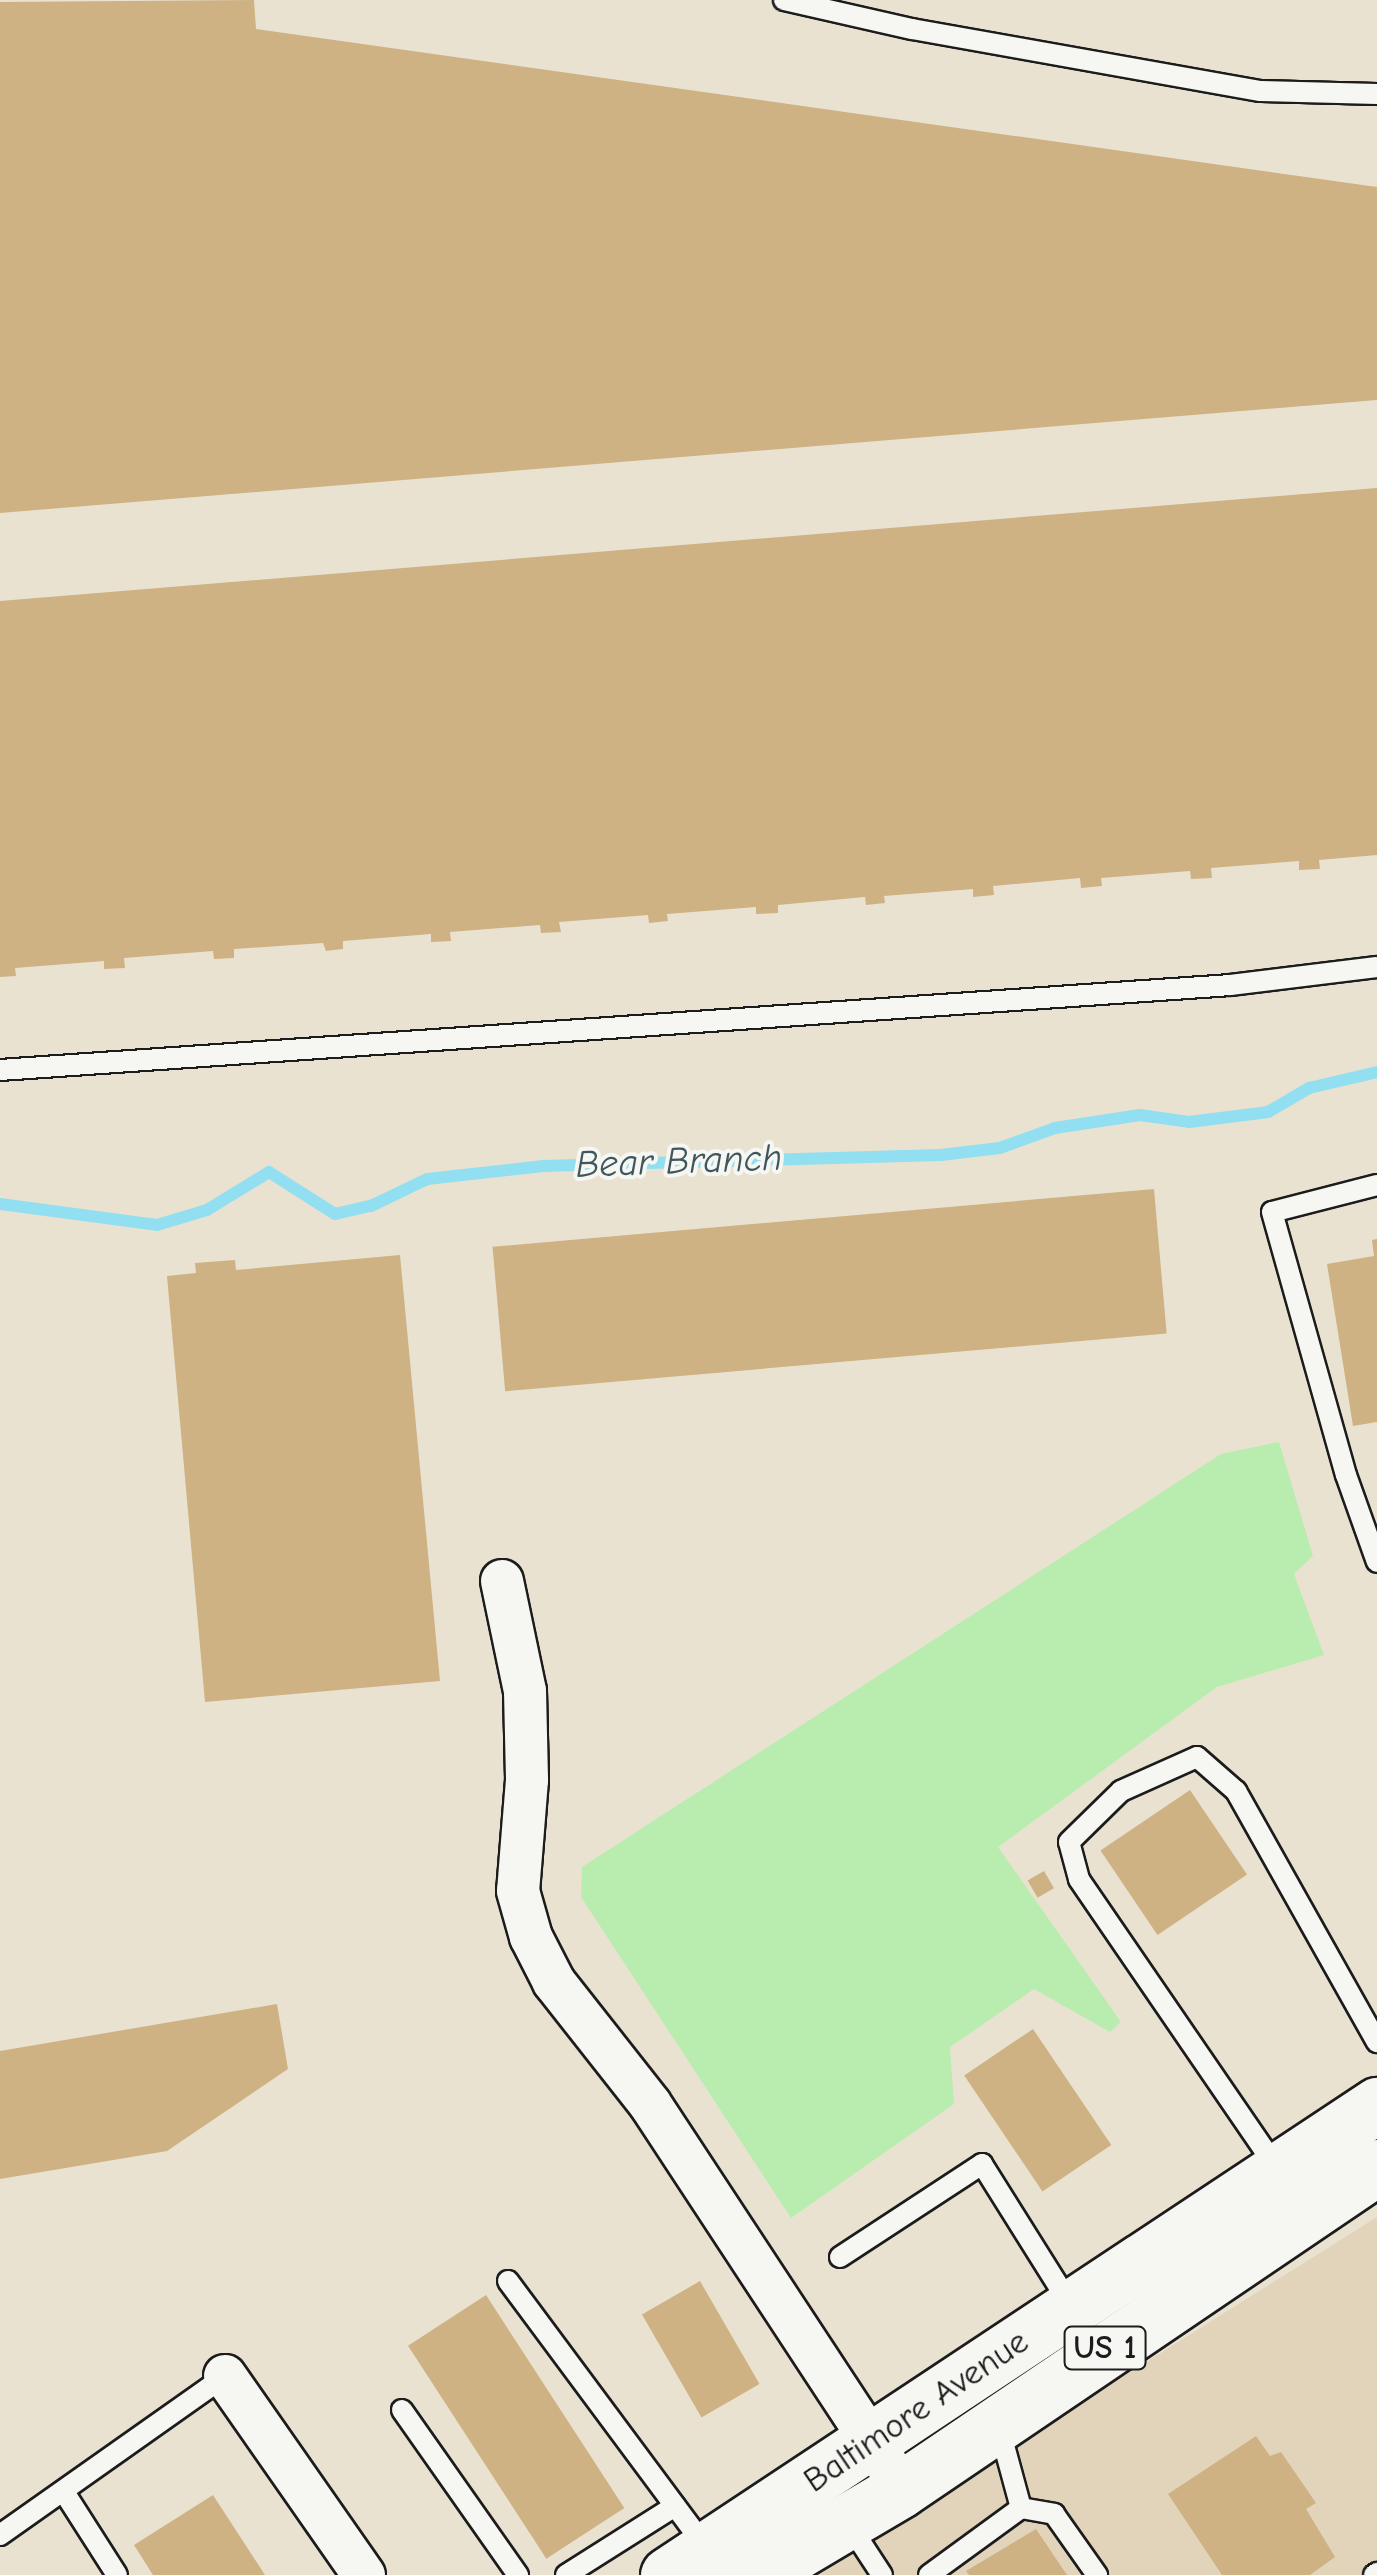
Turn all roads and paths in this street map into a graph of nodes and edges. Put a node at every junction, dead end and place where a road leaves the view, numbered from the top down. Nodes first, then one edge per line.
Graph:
1 (784, 0) edge
2 (1377, 94) edge
3 (1354, 95) junction
4 (1377, 110) edge
5 (1377, 967) edge
6 (0, 1070) edge
7 (1377, 1186) edge
8 (1377, 1562) edge
9 (502, 1581) dead end
10 (1377, 2042) edge
11 (1377, 2106) edge
12 (1377, 2167) edge
13 (1278, 2171) junction
14 (840, 2257) dead end
15 (508, 2281) dead end
16 (1086, 2329) junction
17 (226, 2376) joint
18 (402, 2410) dead end
19 (999, 2424) junction
20 (874, 2440) junction
21 (900, 2490) junction
22 (64, 2492) junction
23 (675, 2506) junction
24 (1020, 2508) junction
25 (840, 2525) junction
26 (0, 2535) edge
27 (700, 2567) edge
28 (117, 2575) edge
29 (364, 2575) edge
30 (518, 2575) edge
31 (566, 2575) edge
32 (757, 2575) edge
33 (882, 2575) edge
34 (929, 2575) edge
35 (1097, 2575) edge

1 - 3 lane
2 - 3 lane
3 - 4 lane
5 - 6 lane
7 - 8 lane
9 - 20 street
10 - 13 lane
11 - 13 main road, Baltimore Avenue / US 1
12 - 16 main road, Baltimore Avenue / US 1
13 - 16 main road, Baltimore Avenue / US 1
14 - 16 lane
15 - 23 lane
16 - 19 main road, Baltimore Avenue / US 1
16 - 20 main road, Baltimore Avenue / US 1
17 - 22 lane
17 - 29 street
18 - 30 lane
19 - 21 main road, Baltimore Avenue / US 1
19 - 24 lane
20 - 21 street
20 - 27 main road, Baltimore Avenue / US 1
21 - 25 main road, Baltimore Avenue / US 1
22 - 26 lane
22 - 28 lane
23 - 27 lane
23 - 31 lane
24 - 34 lane
24 - 35 lane
25 - 32 main road, US 1
25 - 33 lane

